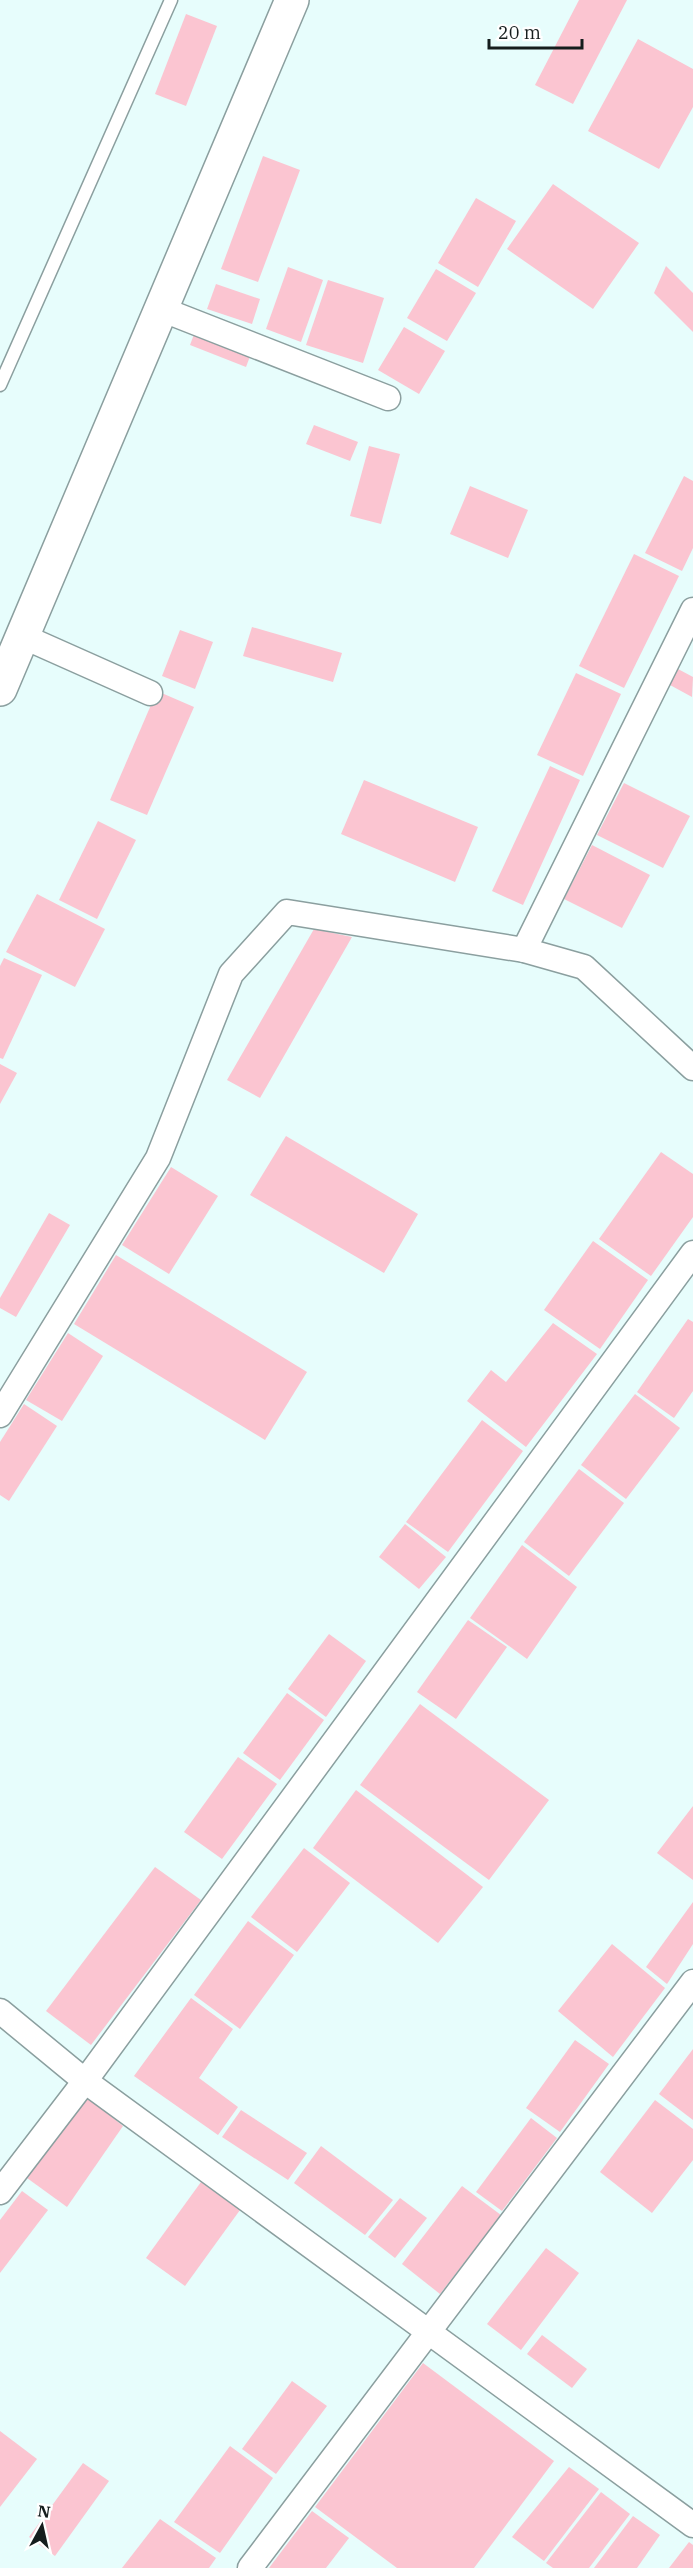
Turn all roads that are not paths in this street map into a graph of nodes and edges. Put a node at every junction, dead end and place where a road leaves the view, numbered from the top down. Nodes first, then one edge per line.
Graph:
1 (171, 0) edge
2 (292, 0) edge
3 (161, 309) junction
4 (0, 385) edge
5 (388, 398) dead end
6 (693, 610) edge
7 (22, 636) junction
8 (0, 689) edge
9 (150, 693) dead end
10 (525, 950) junction
11 (693, 1068) edge
12 (693, 1252) edge
13 (0, 1415) edge
14 (693, 1982) edge
15 (0, 2011) edge
16 (85, 2081) junction
17 (0, 2192) edge
18 (430, 2333) junction
19 (693, 2525) edge
20 (250, 2568) edge

1 - 4 lane
2 - 3 main road
3 - 5 street
3 - 7 main road
6 - 10 street
7 - 8 main road
7 - 9 street
10 - 11 street
10 - 13 street
12 - 16 street
14 - 18 street
15 - 16 street
16 - 17 street
16 - 18 street
18 - 19 street
18 - 20 street

